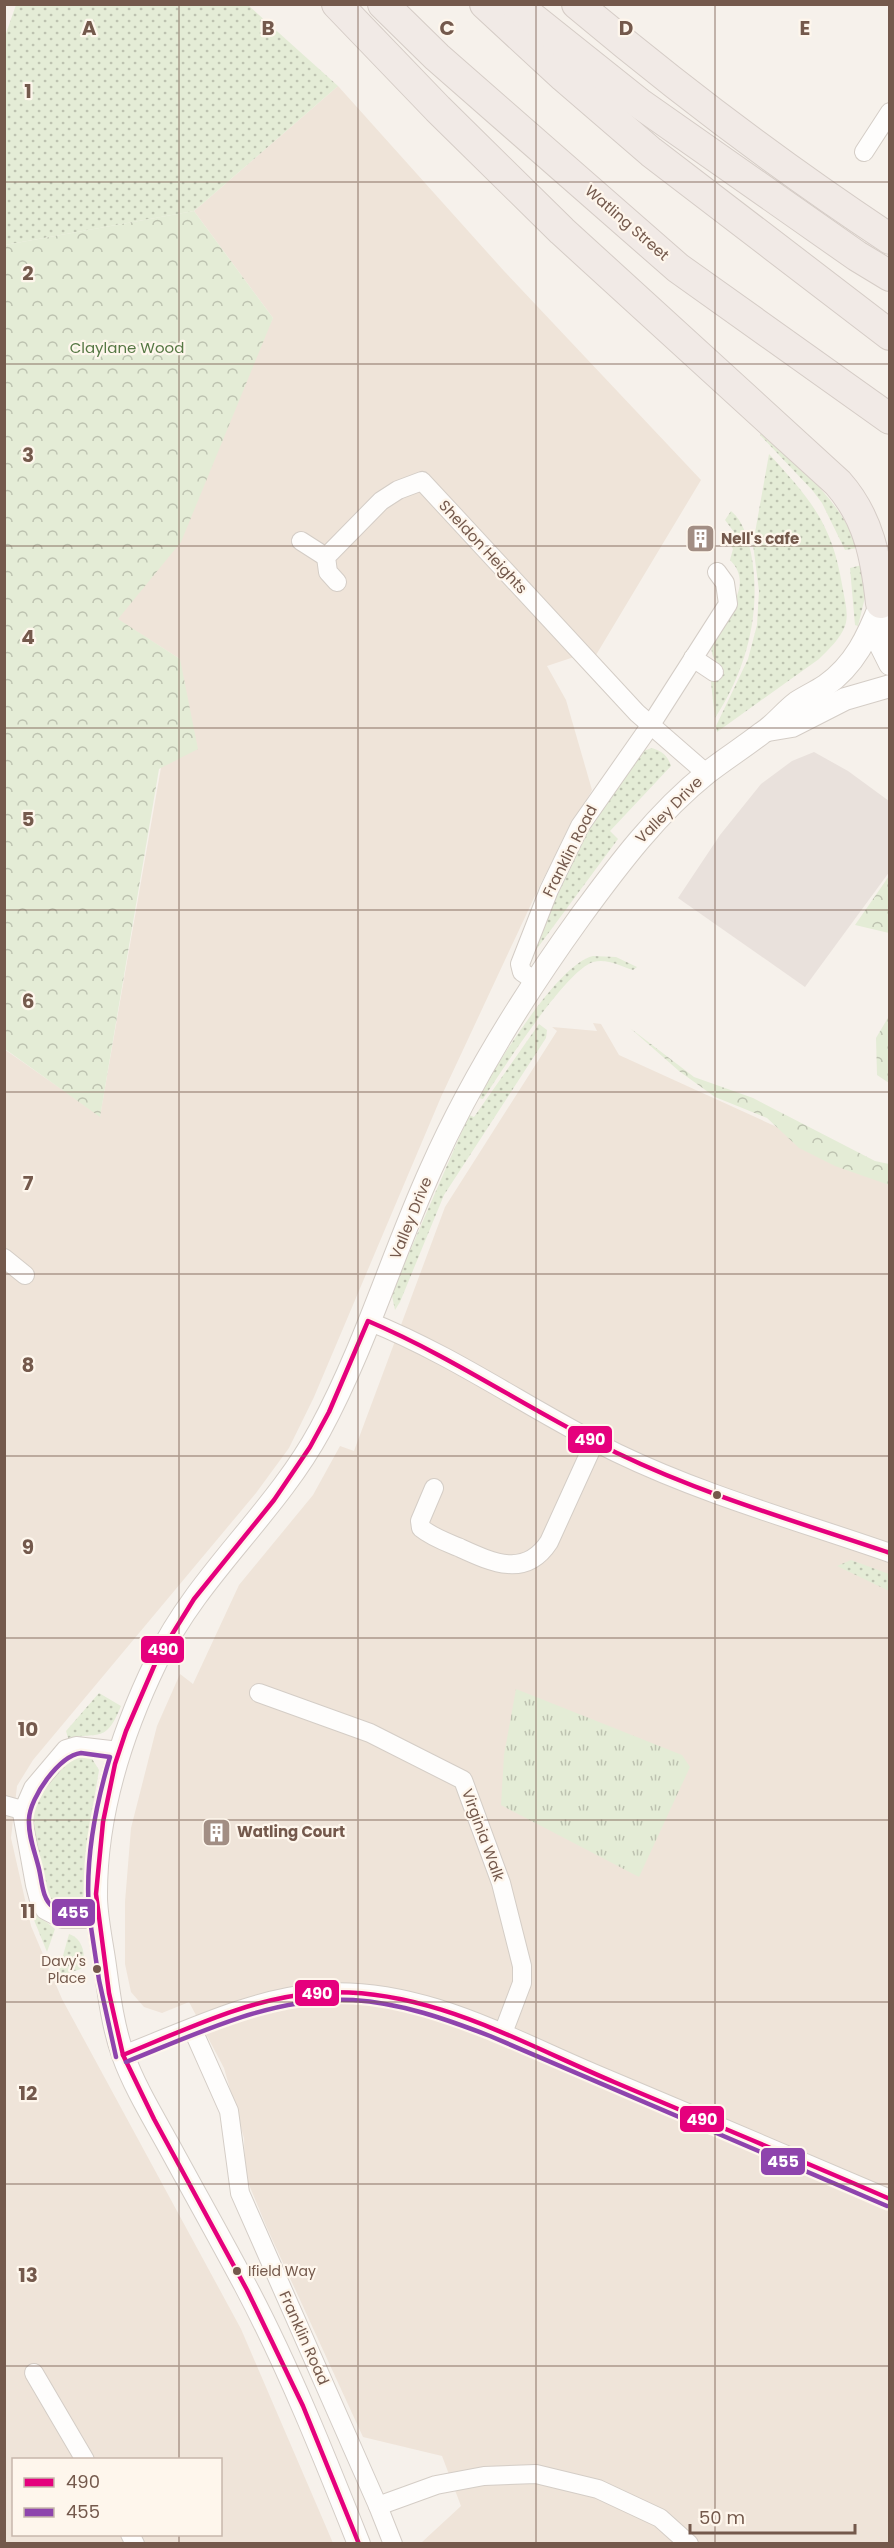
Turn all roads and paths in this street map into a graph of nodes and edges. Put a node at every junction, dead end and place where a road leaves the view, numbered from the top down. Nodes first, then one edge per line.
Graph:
1 (337, 4) edge
2 (383, 4) edge
3 (485, 4) edge
4 (515, 4) edge
5 (577, 4) edge
6 (890, 111) edge
7 (864, 152) dead end
8 (890, 239) edge
9 (890, 276) edge
10 (890, 334) edge
11 (890, 419) edge
12 (301, 541) dead end
13 (326, 557) junction
14 (717, 572) dead end
15 (337, 582) dead end
16 (885, 597) edge
17 (693, 658) junction
18 (890, 664) edge
19 (714, 672) dead end
20 (890, 686) edge
21 (650, 726) junction
22 (767, 730) junction
23 (706, 774) junction
24 (535, 981) junction
25 (6, 1261) edge
26 (25, 1275) dead end
27 (368, 1321) junction
28 (595, 1442) junction
29 (434, 1488) dead end
30 (890, 1553) edge
31 (259, 1693) dead end
32 (118, 1751) junction
33 (4, 1805) edge
34 (22, 1810) junction
35 (98, 1919) junction
36 (192, 2028) junction
37 (503, 2033) junction
38 (123, 2055) junction
39 (890, 2199) edge
40 (34, 2373) dead end
41 (84, 2458) edge
42 (378, 2506) junction
43 (359, 2544) edge
44 (393, 2544) edge
45 (689, 2544) edge

1 - 16 highway
2 - 11 highway, Watling Street
3 - 10 highway
4 - 9 highway
5 - 8 highway
6 - 7 street
12 - 13 street
13 - 15 street
13 - 21 street, Sheldon Heights
14 - 17 street, Franklin Road
16 - 18 street
16 - 22 street, Valley Drive
17 - 19 street
17 - 21 street, Franklin Road
20 - 22 street, Valley Drive
21 - 23 street
21 - 24 street, Franklin Road
22 - 23 street, Valley Drive
23 - 24 street, Valley Drive
24 - 27 street, Valley Drive
25 - 26 street
27 - 28 street
27 - 32 street, Valley Drive
28 - 29 street
28 - 30 street
31 - 37 street, Virginia Walk
32 - 34 street
32 - 35 street, Valley Drive
33 - 34 street
34 - 35 street
35 - 38 street, Valley Drive
36 - 37 street
36 - 38 street
36 - 42 street, Franklin Road
37 - 39 street
38 - 43 street, Valley Drive
40 - 41 street
42 - 44 street, Franklin Road
42 - 45 street

